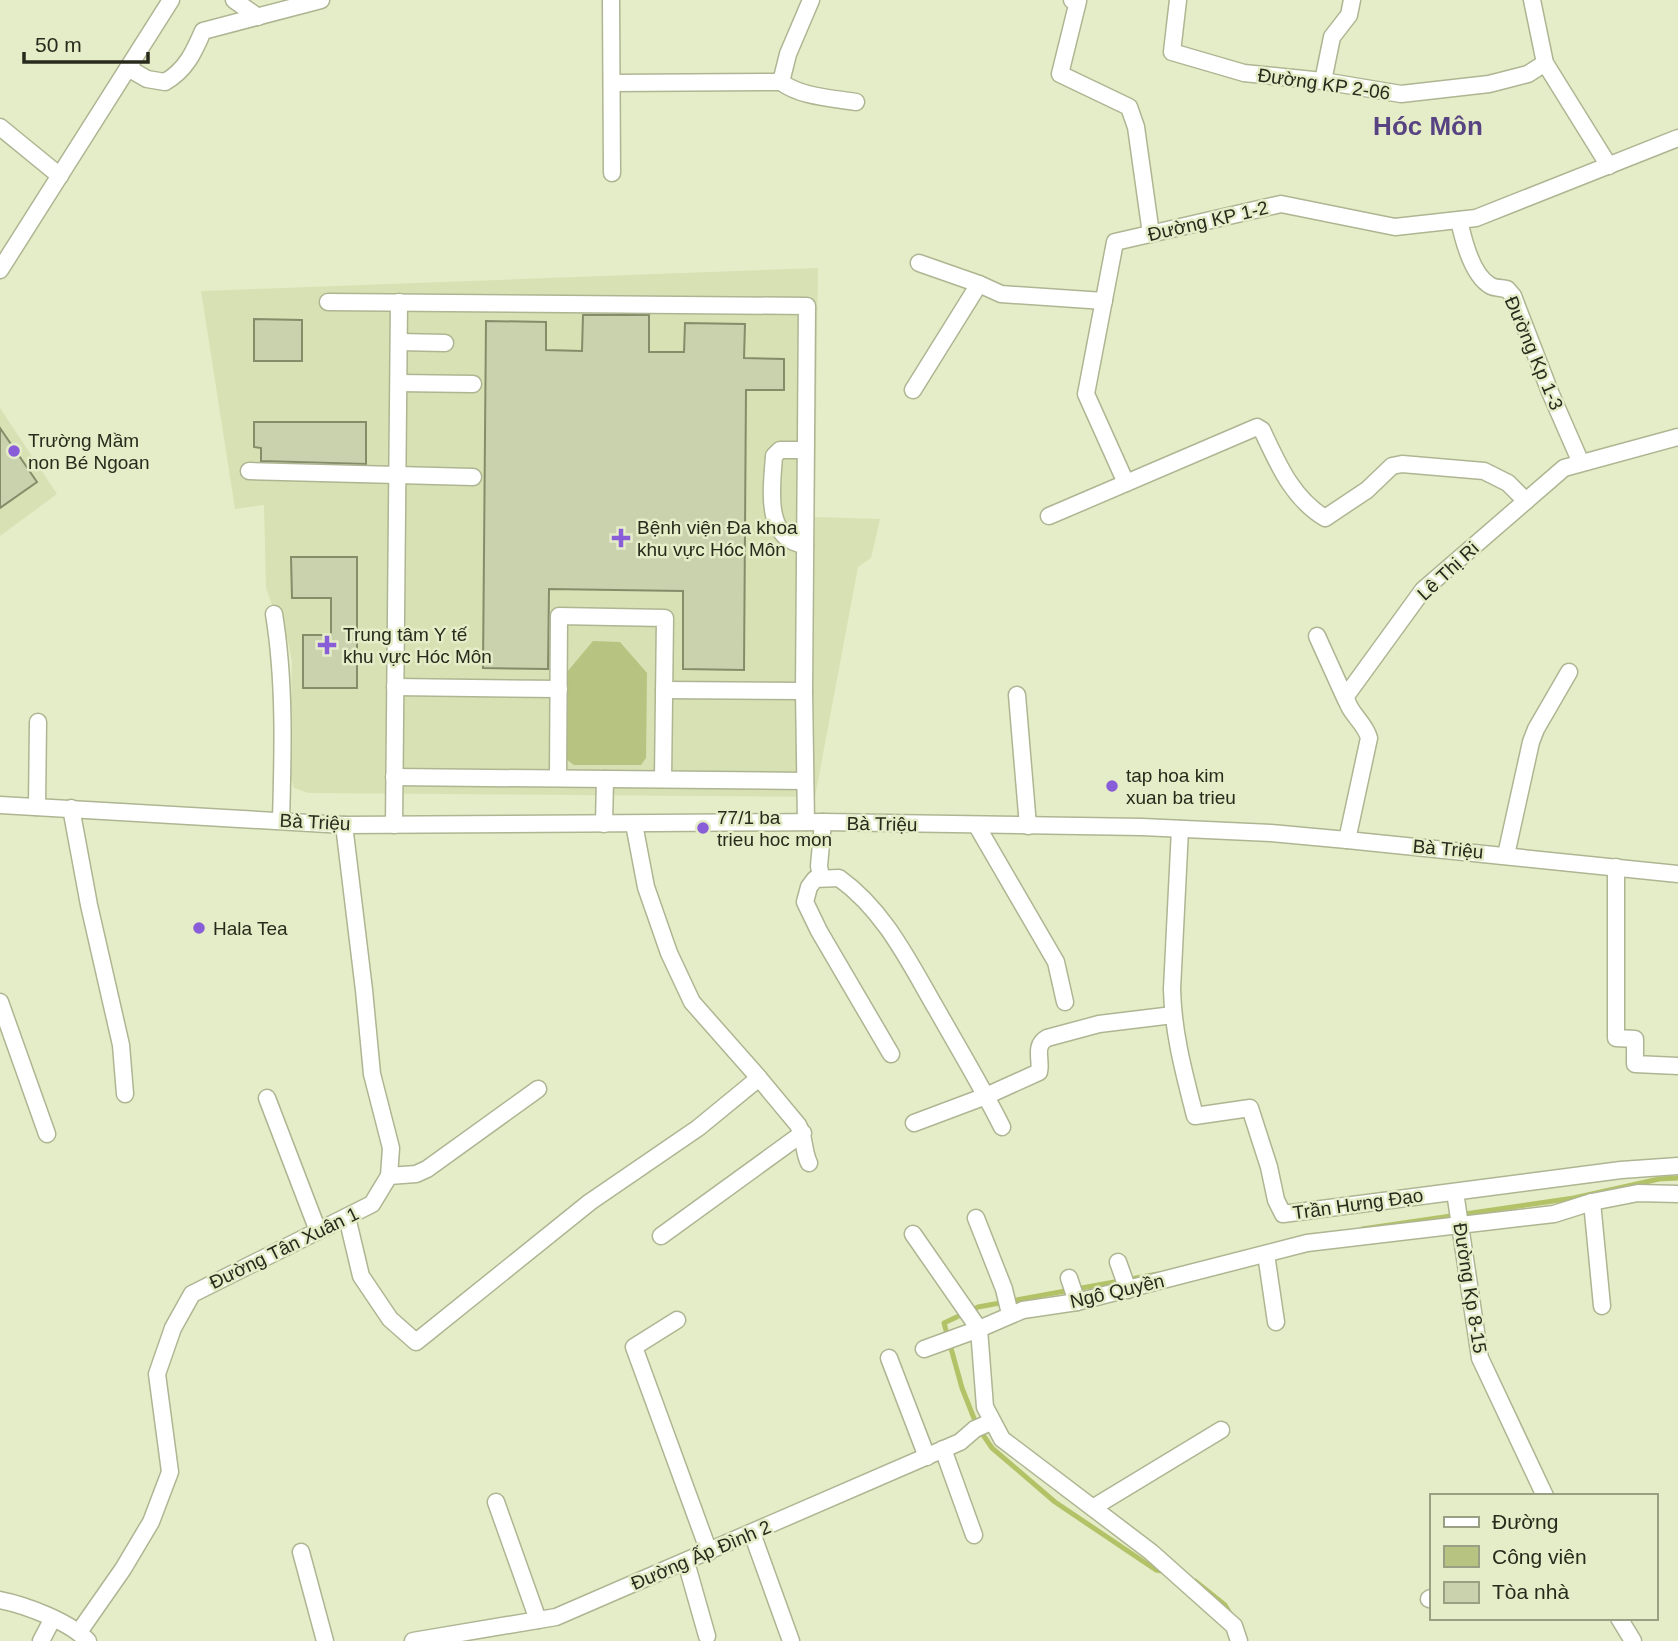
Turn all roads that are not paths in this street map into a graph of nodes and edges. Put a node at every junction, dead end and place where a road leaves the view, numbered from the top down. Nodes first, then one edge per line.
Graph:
1 (171, 0) edge
2 (234, 0) edge
3 (321, 0) edge
4 (611, 0) edge
5 (811, 0) edge
6 (1072, 0) edge
7 (1178, 0) edge
8 (1352, 0) edge
9 (1532, 0) edge
10 (258, 17) junction
11 (1545, 63) junction
12 (128, 68) junction
13 (1323, 81) junction
14 (781, 82) junction
15 (612, 83) junction
16 (856, 102) dead end
17 (0, 127) edge
18 (1678, 138) edge
19 (1609, 166) junction
20 (612, 173) dead end
21 (60, 176) junction
22 (1459, 220) junction
23 (1151, 234) junction
24 (919, 263) dead end
25 (0, 270) edge
26 (979, 284) junction
27 (1104, 300) junction
28 (328, 302) dead end
29 (399, 302) junction
30 (399, 342) junction
31 (445, 343) dead end
32 (399, 383) junction
33 (474, 384) dead end
34 (913, 390) dead end
35 (1678, 437) edge
36 (805, 450) junction
37 (1581, 463) junction
38 (249, 471) dead end
39 (397, 475) junction
40 (473, 477) dead end
41 (1126, 483) junction
42 (1526, 501) junction
43 (1049, 516) dead end
44 (805, 545) junction
45 (274, 614) dead end
46 (1317, 636) dead end
47 (1569, 672) dead end
48 (395, 687) junction
49 (559, 689) junction
50 (664, 690) junction
51 (804, 691) junction
52 (1017, 695) dead end
53 (1346, 700) junction
54 (38, 722) dead end
55 (394, 777) junction
56 (558, 778) junction
57 (605, 779) junction
58 (663, 779) junction
59 (806, 781) junction
60 (0, 804) edge
61 (37, 807) junction
62 (71, 808) junction
63 (281, 820) junction
64 (806, 822) junction
65 (823, 822) junction
66 (604, 824) junction
67 (634, 824) junction
68 (344, 825) junction
69 (394, 825) junction
70 (977, 826) junction
71 (1028, 826) junction
72 (1180, 829) junction
73 (1347, 840) junction
74 (1506, 855) junction
75 (1616, 867) junction
76 (1678, 874) edge
77 (821, 878) junction
78 (0, 1002) edge
79 (1065, 1002) dead end
80 (1172, 1015) junction
81 (891, 1054) dead end
82 (1678, 1066) edge
83 (759, 1078) junction
84 (538, 1089) dead end
85 (125, 1094) dead end
86 (986, 1096) junction
87 (267, 1098) dead end
88 (915, 1123) dead end
89 (1002, 1127) dead end
90 (47, 1133) dead end
91 (803, 1133) junction
92 (809, 1163) dead end
93 (1678, 1166) edge
94 (389, 1176) junction
95 (1455, 1192) junction
96 (1678, 1195) edge
97 (1592, 1202) junction
98 (347, 1217) junction
99 (976, 1218) dead end
100 (1460, 1224) junction
101 (318, 1231) junction
102 (913, 1234) dead end
103 (661, 1236) dead end
104 (1266, 1254) junction
105 (1119, 1265) dead end
106 (1069, 1278) dead end
107 (1127, 1287) junction
108 (1076, 1300) junction
109 (1602, 1306) dead end
110 (1010, 1312) junction
111 (677, 1320) dead end
112 (1276, 1322) dead end
113 (979, 1329) junction
114 (924, 1349) dead end
115 (889, 1358) dead end
116 (982, 1426) junction
117 (1221, 1430) dead end
118 (943, 1449) junction
119 (927, 1457) junction
120 (1544, 1494) edge
121 (496, 1503) dead end
122 (1094, 1507) junction
123 (752, 1533) junction
124 (974, 1535) dead end
125 (301, 1552) dead end
126 (709, 1552) junction
127 (686, 1562) junction
128 (0, 1600) edge
129 (52, 1620) junction
130 (538, 1620) junction
131 (1620, 1620) edge
132 (83, 1636) edge
133 (708, 1636) dead end
134 (457, 1637) edge
135 (41, 1641) edge
136 (325, 1641) edge
137 (413, 1641) edge
138 (791, 1641) edge
139 (1239, 1641) edge
140 (1633, 1641) edge

1 - 12 street
2 - 10 street
3 - 10 street
4 - 15 street
5 - 14 street
6 - 23 street
7 - 13 street, Đường KP 2-06
8 - 13 street
9 - 11 street
10 - 12 street
11 - 13 street, Đường KP 2-06
11 - 19 street
12 - 21 street
14 - 15 street
14 - 16 street
15 - 20 street
17 - 21 street
18 - 19 street, Đường KP 1-2
19 - 22 street, Đường KP 1-2
21 - 25 street
22 - 23 street, Đường KP 1-2
22 - 37 street, Đường Kp 1-3
23 - 27 street, Đường KP 1-2
24 - 26 street
26 - 27 street
26 - 34 street
27 - 41 street
28 - 29 street
29 - 30 street
29 - 36 street
30 - 31 street
30 - 32 street
32 - 33 street
32 - 39 street
35 - 37 street, Lê Thị Ri
36 - 44 street
36 - 44 street
37 - 42 street, Lê Thị Ri
38 - 39 street
39 - 40 street
39 - 48 street
41 - 42 street
41 - 43 street
42 - 53 street, Lê Thị Ri
44 - 51 street
45 - 63 street
46 - 53 street
47 - 74 street
48 - 49 street
48 - 55 street
49 - 50 street
49 - 56 street
50 - 51 street
50 - 58 street
51 - 59 street
52 - 71 street
53 - 73 street
54 - 61 street
55 - 56 street
55 - 69 street
56 - 57 street
57 - 58 street
57 - 66 street
58 - 59 street
59 - 64 street
60 - 61 street, Bà Triệu
61 - 62 street, Bà Triệu
62 - 63 street, Bà Triệu
62 - 85 street
63 - 68 street, Bà Triệu
64 - 65 street, Bà Triệu
64 - 67 street, Bà Triệu
65 - 70 street, Bà Triệu
65 - 77 street
66 - 67 street, Bà Triệu
66 - 69 street, Bà Triệu
67 - 83 street
68 - 69 street, Bà Triệu
68 - 94 street
70 - 71 street, Bà Triệu
70 - 79 street
71 - 72 street, Bà Triệu
72 - 73 street, Bà Triệu
72 - 80 street, Trần Hưng Đạo
73 - 74 street, Bà Triệu
74 - 75 street, Bà Triệu
75 - 76 street, Bà Triệu
75 - 82 street
77 - 81 street
77 - 86 street
78 - 90 street
80 - 86 street
80 - 95 street, Trần Hưng Đạo
83 - 91 street
83 - 98 street
84 - 94 street
86 - 88 street
86 - 89 street
87 - 101 street
91 - 92 street
91 - 103 street
93 - 95 street, Trần Hưng Đạo
94 - 98 street, Đường Tân Xuân 1
95 - 100 street, Đường Kp 8-15
96 - 97 street, Ngô Quyền
97 - 100 street, Ngô Quyền
97 - 109 street
98 - 101 street, Đường Tân Xuân 1
99 - 110 street
100 - 104 street, Ngô Quyền
100 - 120 street, Đường Kp 8-15
101 - 132 street, Đường Tân Xuân 1
102 - 113 street
104 - 107 street, Ngô Quyền
104 - 112 street
105 - 107 street
106 - 108 street
107 - 108 street, Ngô Quyền
108 - 110 street, Ngô Quyền
110 - 113 street, Ngô Quyền
111 - 126 street
113 - 114 street, Ngô Quyền
113 - 116 street
115 - 119 street
116 - 118 street, Đường Ấp Đình 2
116 - 122 street
117 - 122 street
118 - 119 street, Đường Ấp Đình 2
118 - 124 street
119 - 123 street, Đường Ấp Đình 2
121 - 130 street
122 - 139 street
123 - 126 street, Đường Ấp Đình 2
123 - 138 street
125 - 136 street
126 - 127 street, Đường Ấp Đình 2
127 - 130 street, Đường Ấp Đình 2
127 - 133 street
128 - 129 street
129 - 132 street
129 - 135 street
130 - 134 street, Đường Ấp Đình 2
131 - 140 street
134 - 137 street, Đường Ấp Đình 2

